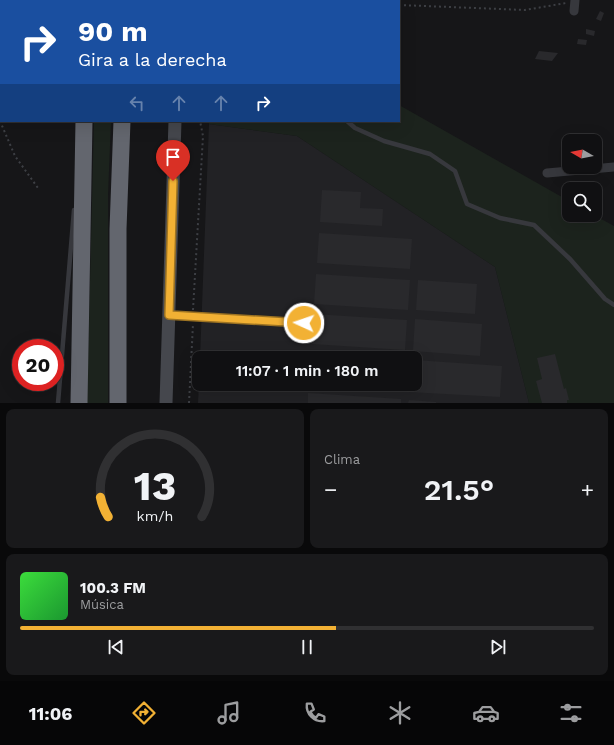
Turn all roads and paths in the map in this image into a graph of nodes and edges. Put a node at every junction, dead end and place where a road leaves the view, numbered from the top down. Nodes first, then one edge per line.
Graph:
1 (400, 4) edge
2 (574, 4) edge
3 (0, 122) edge
4 (83, 122) edge
5 (83, 122) edge
6 (122, 122) edge
7 (175, 122) edge
8 (200, 122) edge
9 (348, 122) edge
10 (614, 167) edge
11 (547, 173) dead end
12 (77, 176) dead end
13 (38, 188) dead end
14 (75, 207) dead end
15 (614, 306) edge
16 (169, 315) junction
17 (193, 318) junction
18 (304, 323) dead end
19 (58, 403) edge
20 (78, 403) edge
21 (118, 403) edge
22 (166, 403) edge
23 (189, 403) edge

1 - 2 path
3 - 13 path
4 - 12 lane
5 - 20 highway
6 - 21 highway
7 - 16 main road
8 - 17 path
9 - 15 lane
10 - 11 street
14 - 19 lane
16 - 17 lane
16 - 22 main road
17 - 18 lane
17 - 23 path

